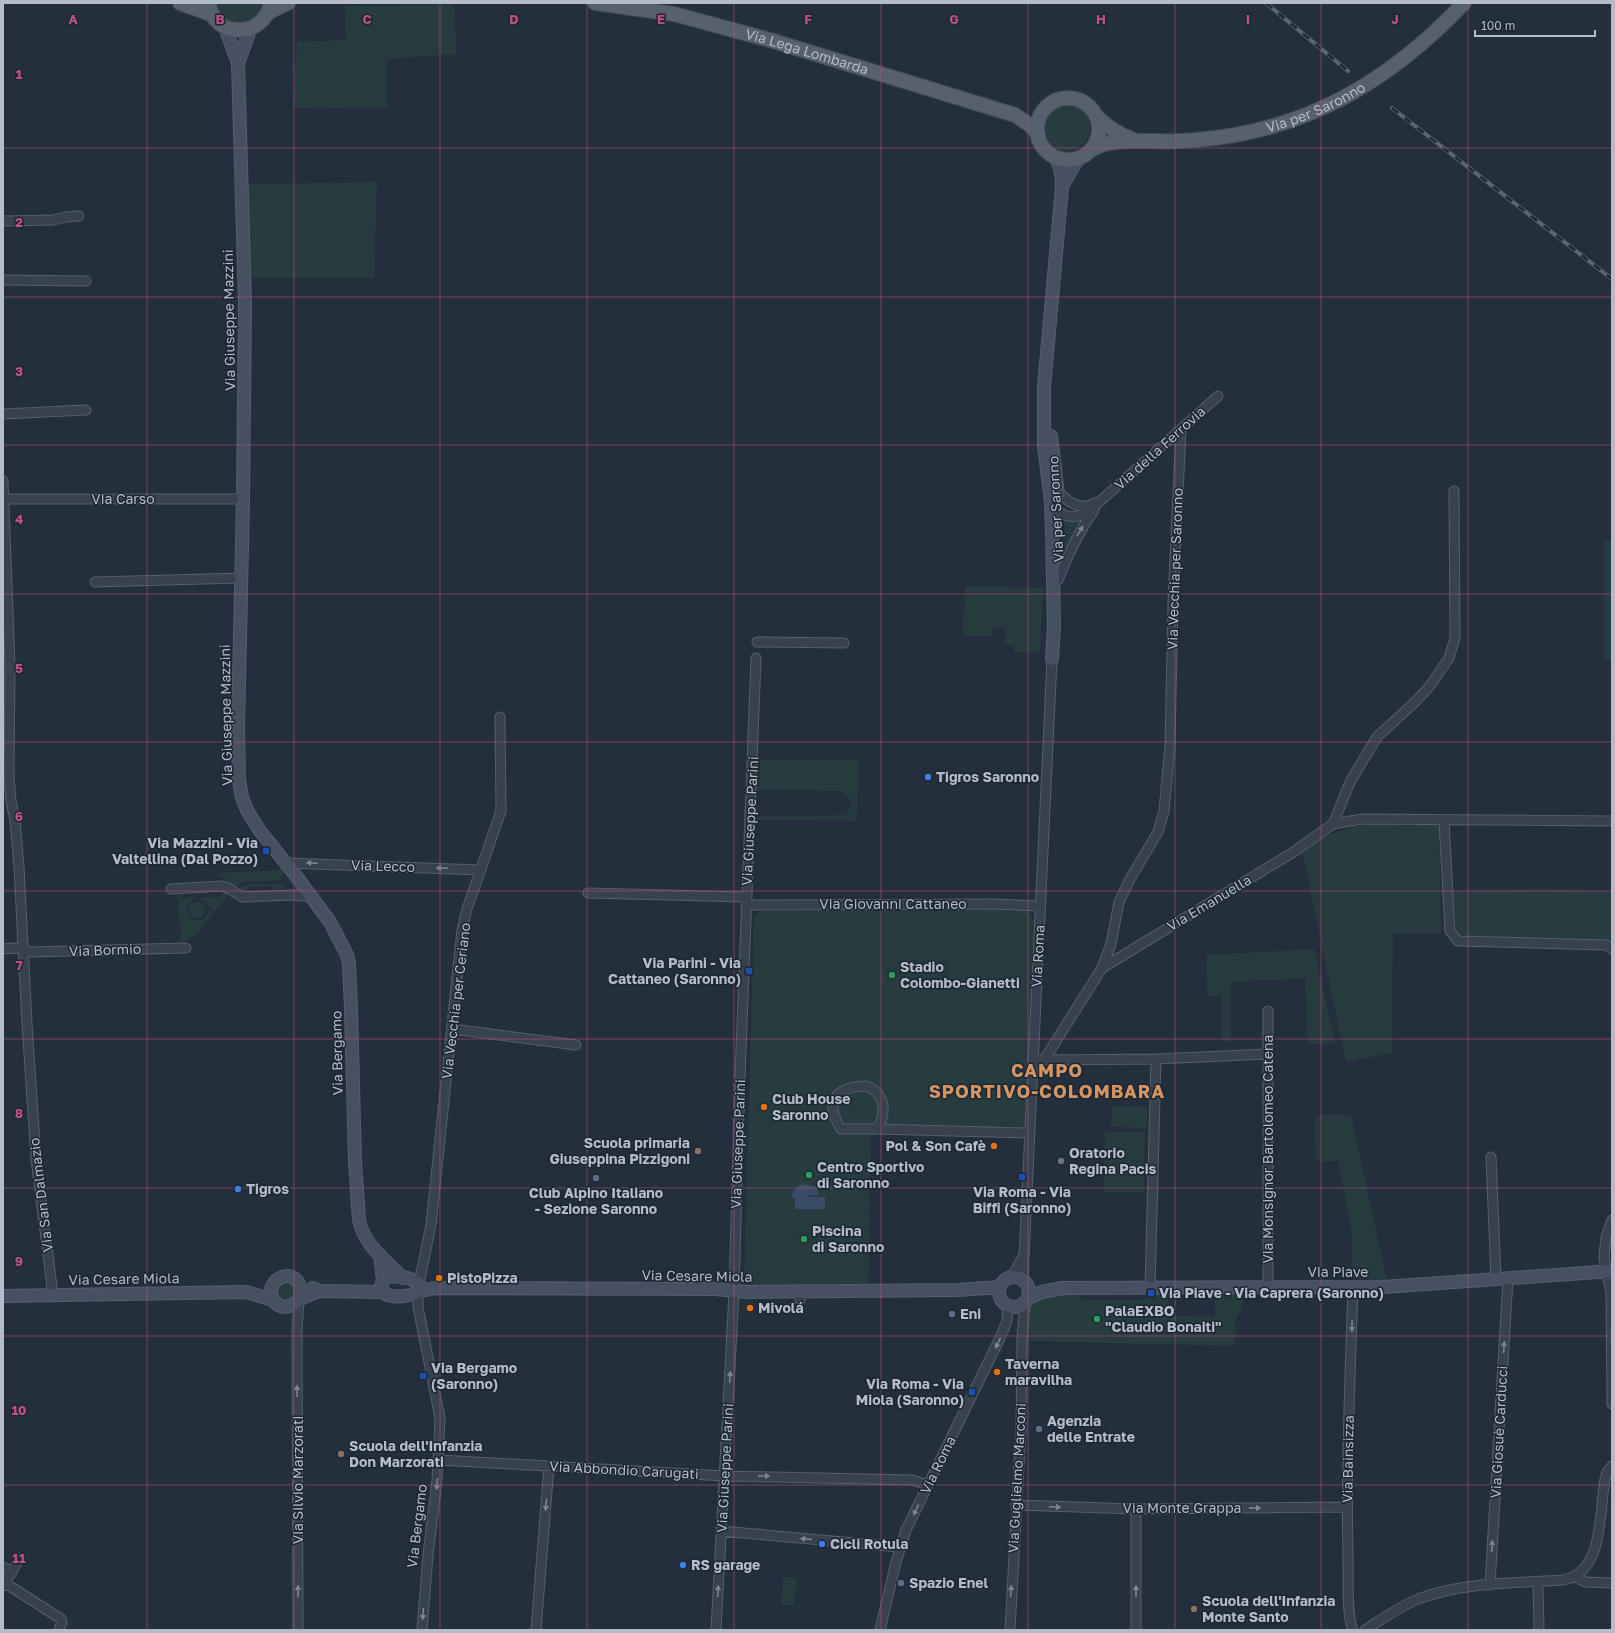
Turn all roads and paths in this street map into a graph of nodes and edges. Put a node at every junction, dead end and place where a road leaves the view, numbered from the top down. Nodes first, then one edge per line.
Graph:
1 (180, 3) edge
2 (288, 3) edge
3 (595, 3) edge
4 (1464, 3) edge
5 (270, 7) edge
6 (211, 9) edge
7 (225, 26) junction
8 (251, 28) junction
9 (238, 62) junction
10 (1047, 106) junction
11 (1015, 115) junction
12 (1096, 116) junction
13 (1038, 134) junction
14 (1138, 141) junction
15 (1087, 153) junction
16 (1055, 157) junction
17 (1062, 188) junction
18 (79, 216) dead end
19 (3, 221) edge
20 (3, 280) edge
21 (86, 281) dead end
22 (1044, 396) junction
23 (1218, 396) dead end
24 (86, 410) dead end
25 (3, 414) edge
26 (1181, 429) junction
27 (3, 481) edge
28 (1057, 490) junction
29 (1454, 491) dead end
30 (3, 499) edge
31 (243, 499) junction
32 (1102, 500) junction
33 (1055, 507) junction
34 (241, 578) junction
35 (1058, 580) junction
36 (95, 582) dead end
37 (5, 585) edge
38 (1054, 622) junction
39 (6, 634) edge
40 (757, 642) dead end
41 (844, 643) dead end
42 (756, 658) dead end
43 (1052, 659) joint
44 (500, 717) dead end
45 (1444, 820) junction
46 (1612, 821) edge
47 (1333, 824) junction
48 (286, 863) junction
49 (481, 870) junction
50 (171, 889) dead end
51 (588, 893) dead end
52 (312, 897) junction
53 (746, 901) junction
54 (1040, 906) junction
55 (186, 948) dead end
56 (3, 949) edge
57 (1612, 949) edge
58 (24, 950) junction
59 (1102, 968) junction
60 (1268, 1011) dead end
61 (452, 1029) junction
62 (576, 1045) dead end
63 (1268, 1054) junction
64 (1156, 1059) junction
65 (1033, 1060) junction
66 (1044, 1060) junction
67 (876, 1129) junction
68 (1030, 1133) junction
69 (1491, 1157) dead end
70 (1612, 1220) edge
71 (380, 1255) junction
72 (1609, 1271) edge
73 (1502, 1279) junction
74 (1021, 1280) junction
75 (275, 1282) junction
76 (299, 1283) junction
77 (383, 1285) junction
78 (414, 1286) junction
79 (1268, 1287) junction
80 (1353, 1287) junction
81 (1063, 1288) junction
82 (1150, 1288) junction
83 (320, 1291) junction
84 (1000, 1291) junction
85 (246, 1292) junction
86 (734, 1292) junction
87 (53, 1295) junction
88 (3, 1296) edge
89 (273, 1300) junction
90 (299, 1300) junction
91 (1027, 1300) junction
92 (1008, 1306) junction
93 (286, 1307) junction
94 (297, 1329) junction
95 (1612, 1404) edge
96 (439, 1460) junction
97 (549, 1466) junction
98 (1612, 1466) edge
99 (725, 1476) junction
100 (928, 1485) junction
101 (1016, 1506) junction
102 (1347, 1507) junction
103 (1136, 1509) junction
104 (722, 1531) junction
105 (900, 1547) junction
106 (20, 1558) dead end
107 (3, 1567) edge
108 (12, 1572) junction
109 (1575, 1577) junction
110 (1538, 1582) junction
111 (1612, 1583) edge
112 (4, 1585) edge
113 (1490, 1585) junction
114 (59, 1630) edge
115 (298, 1630) edge
116 (422, 1630) edge
117 (536, 1630) edge
118 (716, 1630) edge
119 (880, 1630) edge
120 (1010, 1630) edge
121 (1136, 1630) edge
122 (1353, 1630) edge
123 (1365, 1630) edge
124 (1539, 1630) edge

1 - 6 main road
2 - 5 main road
3 - 11 main road, Via Lega Lombarda
4 - 14 main road, Via per Saronno
5 - 8 main road
6 - 7 main road
7 - 8 main road
7 - 9 street
8 - 9 street
9 - 31 street, Via Giuseppe Mazzini
10 - 11 main road, Via Lega Lombarda
10 - 12 main road
10 - 13 main road
11 - 13 main road, Via Lega Lombarda
12 - 14 main road, Via per Saronno
12 - 15 main road
13 - 16 main road
14 - 15 main road, Via per Saronno
15 - 16 main road
15 - 17 street, Via per Saronno
16 - 17 street, Via per Saronno
17 - 22 street, Via per Saronno
18 - 19 street
20 - 21 street
22 - 28 street, Via per Saronno
22 - 33 street, Via per Saronno
23 - 26 street, Via della Ferrovia
24 - 25 street
26 - 32 street, Via della Ferrovia
26 - 59 street, Via Vecchia per Saronno
27 - 30 street, Via San Dalmazio
28 - 32 street, Via della Ferrovia
28 - 33 street, Via per Saronno
29 - 47 street
30 - 31 street, Via Carso
30 - 37 street, Via San Dalmazio
31 - 34 street, Via Giuseppe Mazzini
32 - 33 street, Via della Ferrovia
35 -> 32 street, Via della Ferrovia
33 - 35 street, Via per Saronno
33 - 38 street, Via per Saronno
34 - 36 street
34 - 48 street, Via Giuseppe Mazzini
35 - 38 street, Via per Saronno
37 - 39 street, Via San Dalmazio
38 - 43 street, Via per Saronno
39 - 58 street, Via San Dalmazio
40 - 41 street
42 - 53 street, Via Giuseppe Parini
43 - 54 street, Via Roma
44 - 49 street, Via Vecchia per Ceriano
45 - 46 street
45 - 47 street
45 - 57 street
47 - 59 street, Via Emanuella
49 -> 48 street, Via Lecco
48 - 52 street, Via Bergamo
49 - 61 street, Via Vecchia per Ceriano
50 - 52 street
51 - 53 street, Via Giovanni Cattaneo
52 - 71 street, Via Bergamo
53 - 54 street, Via Giovanni Cattaneo
53 - 86 street, Via Giuseppe Parini
54 - 65 street, Via Roma
55 - 58 street, Via Bormio
56 - 58 street
58 - 87 street, Via San Dalmazio
59 - 66 street
60 - 63 street, Via Monsignor Bartolomeo Catena
61 - 62 street
61 - 78 street, Via Vecchia per Ceriano
63 - 64 street
63 - 79 street, Via Monsignor Bartolomeo Catena
64 - 66 street
64 - 82 street
65 - 66 street
65 - 68 street, Via Roma
67 - 67 street
67 - 68 street
68 - 74 street, Via Roma
69 - 73 street, Via Giosuè Carducci
70 - 72 street
71 - 77 street
71 - 78 street, Via Bergamo
72 - 73 street, Via Piave
72 - 95 street
73 - 80 street, Via Piave
113 -> 73 street, Via Giosuè Carducci
74 - 81 street, Via Piave
74 - 84 street
74 - 91 street
75 - 76 street, Via Cesare Miola
75 - 85 street, Via Cesare Miola
75 - 89 street
76 - 83 street, Via Cesare Miola
76 - 90 street
77 - 78 street, Via Cesare Miola
77 - 78 street
77 - 83 street, Via Cesare Miola
78 - 86 street, Via Cesare Miola
78 - 96 street, Via Bergamo
79 - 80 street, Via Piave
79 - 82 street, Via Piave
80 -> 102 street, Via Bainsizza
81 - 82 street, Via Piave
81 - 91 street, Via Piave
83 - 90 street, Via Cesare Miola
84 - 86 street, Via Cesare Miola
84 - 92 street
85 - 87 street, Via Cesare Miola
85 - 89 street, Via Cesare Miola
99 -> 86 street, Via Giuseppe Parini
87 - 88 street, Via Cesare Miola
89 - 93 street, Via Cesare Miola
90 - 93 street, Via Cesare Miola
90 - 94 street, Via Silvio Marzorati
91 - 92 street
91 - 101 street, Via Guglielmo Marconi
92 -> 100 street, Via Roma
93 - 94 street, Via Silvio Marzorati
115 -> 94 street, Via Silvio Marzorati
96 - 97 street, Via Abbondio Carugati
96 -> 116 street, Via Bergamo
97 - 99 street, Via Abbondio Carugati
97 -> 117 street
98 - 109 street
99 -> 100 street, Via Abbondio Carugati
99 - 104 street, Via Giuseppe Parini
100 -> 105 street, Via Roma
101 -> 103 street, Via Monte Grappa
120 -> 101 street, Via Guglielmo Marconi
103 -> 102 street, Via Monte Grappa
102 - 122 street, Via Bainsizza
121 -> 103 street
105 -> 104 street
118 -> 104 street, Via Giuseppe Parini
105 - 119 street, Via Roma
106 - 108 street
107 - 108 street
108 - 112 street
109 - 110 street
109 - 111 street
110 - 113 street
110 - 124 street
112 - 114 street
113 - 123 street

